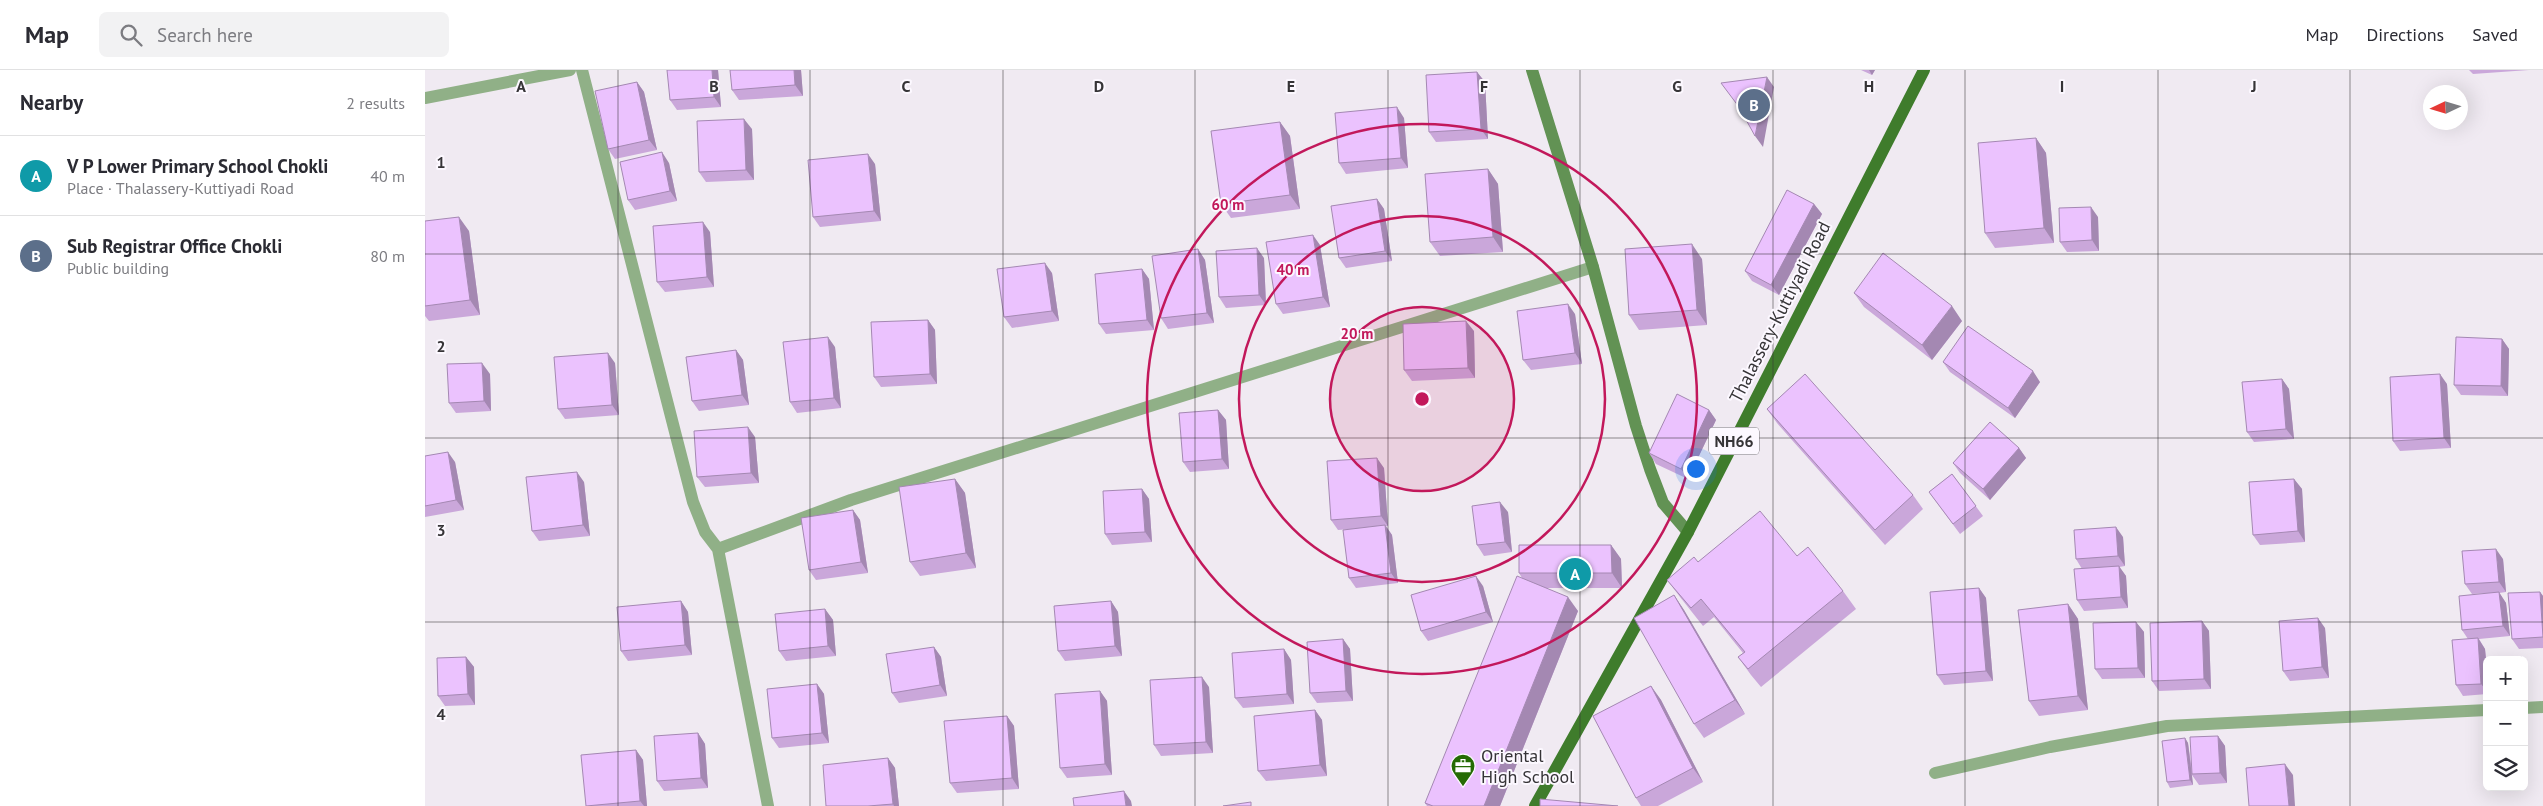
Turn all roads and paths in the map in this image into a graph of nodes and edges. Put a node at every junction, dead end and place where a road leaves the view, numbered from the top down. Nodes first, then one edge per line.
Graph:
1 (569, 70) edge
2 (583, 70) edge
3 (1532, 70) edge
4 (1924, 70) edge
5 (425, 98) edge
6 (1593, 267) junction
7 (1687, 532) junction
8 (719, 549) junction
9 (2543, 707) edge
10 (2528, 708) edge
11 (2483, 710) edge
12 (1935, 773) dead end
13 (768, 806) edge
14 (1535, 806) edge

1 - 5 street
2 - 8 street
3 - 6 main road
4 - 7 main road, Thalassery-Kuttiyadi Road / NH66
6 - 7 main road
6 - 8 street
7 - 14 main road, Thalassery-Kuttiyadi Road / NH66
8 - 13 street
9 - 10 street
11 - 12 street

